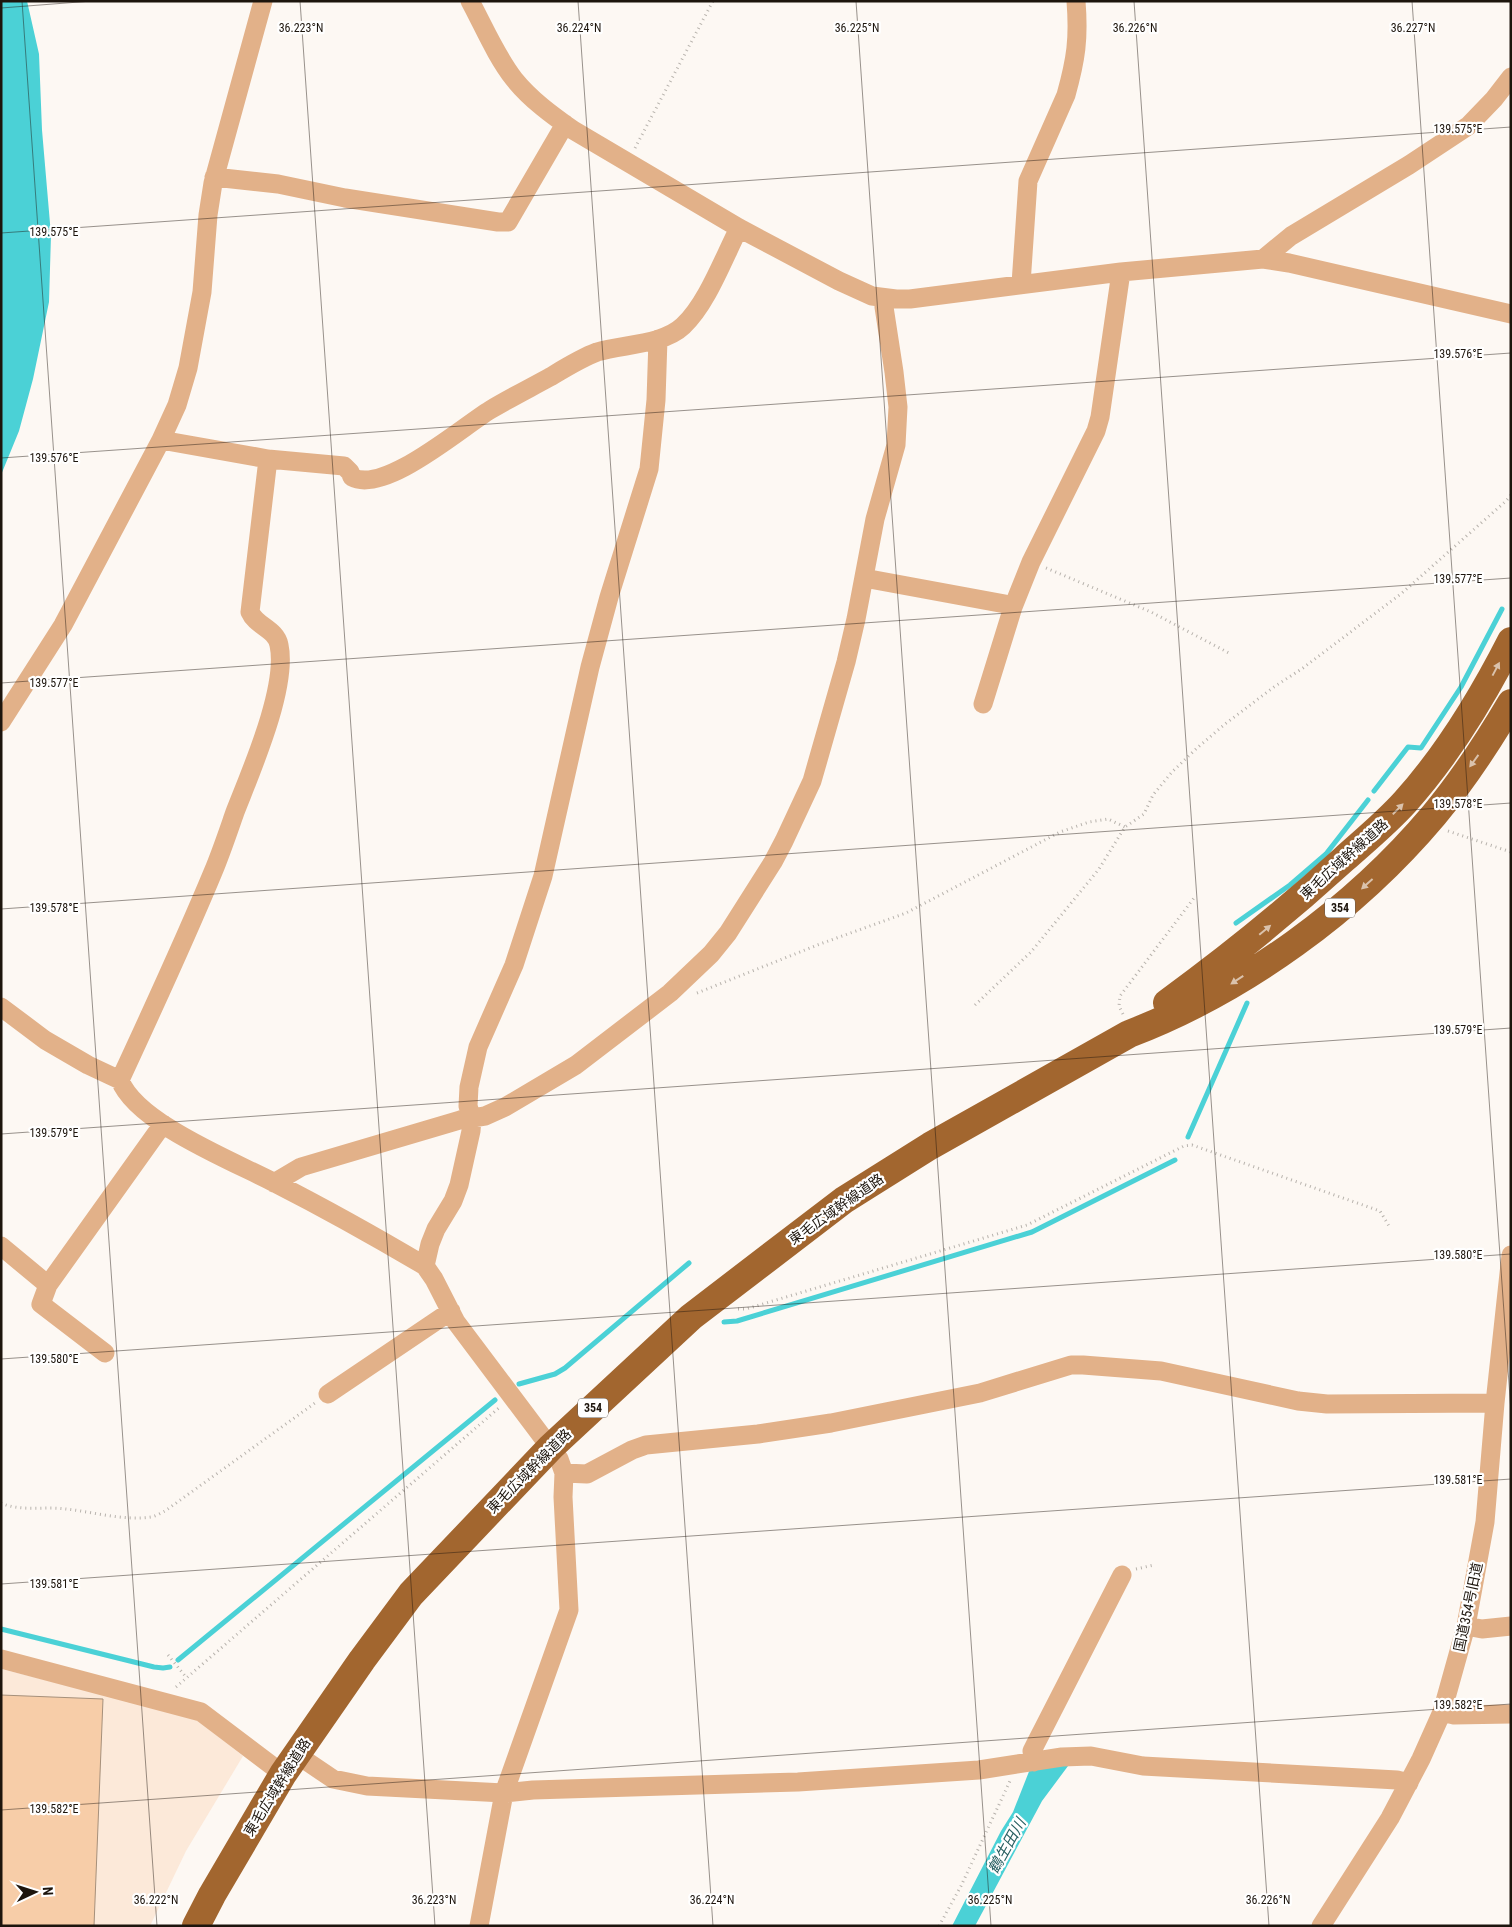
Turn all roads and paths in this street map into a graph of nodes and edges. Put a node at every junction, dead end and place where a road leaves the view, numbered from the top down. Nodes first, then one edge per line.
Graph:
1 (263, 1) edge
2 (470, 1) edge
3 (713, 1) edge
4 (1076, 1) edge
5 (1511, 77) edge
6 (565, 124) junction
7 (627, 162) junction
8 (214, 177) junction
9 (739, 228) junction
10 (1263, 259) junction
11 (1121, 272) junction
12 (1021, 284) junction
13 (884, 298) junction
14 (1511, 314) edge
15 (658, 339) junction
16 (161, 440) junction
17 (268, 459) junction
18 (1511, 495) edge
19 (1031, 562) junction
20 (864, 578) junction
21 (1014, 607) junction
22 (1511, 640) edge
23 (1229, 653) dead end
24 (1481, 696) junction
25 (983, 704) dead end
26 (1508, 712) edge
27 (1, 722) edge
28 (1425, 825) junction
29 (1125, 827) junction
30 (1511, 852) edge
31 (1194, 898) dead end
32 (670, 993) junction
33 (975, 1005) dead end
34 (1, 1007) edge
35 (1129, 1034) junction
36 (120, 1080) junction
37 (472, 1119) junction
38 (163, 1124) junction
39 (274, 1183) junction
40 (1389, 1226) dead end
41 (1, 1246) edge
42 (1511, 1255) edge
43 (425, 1266) junction
44 (48, 1285) junction
45 (711, 1301) junction
46 (451, 1311) junction
47 (105, 1352) dead end
48 (328, 1394) joint
49 (513, 1396) junction
50 (1495, 1403) junction
51 (551, 1447) junction
52 (564, 1473) junction
53 (1, 1503) edge
54 (1122, 1575) dead end
55 (1466, 1626) junction
56 (1511, 1626) edge
57 (168, 1655) dead end
58 (1, 1659) edge
59 (186, 1677) junction
60 (167, 1703) junction
61 (1442, 1712) junction
62 (1511, 1714) edge
63 (1025, 1763) junction
64 (289, 1764) junction
65 (1409, 1783) junction
66 (504, 1793) junction
67 (1324, 1925) edge
68 (196, 1926) edge
69 (479, 1926) edge
70 (939, 1926) edge

1 - 8 street
2 - 6 street
3 - 7 path
4 - 12 street
5 - 10 street
6 - 7 street
6 - 8 street
7 - 9 street
8 - 16 street
9 - 13 street
9 - 15 street
10 - 11 street
10 - 14 street
11 - 12 street
11 - 19 street
12 - 13 street
13 - 20 street
15 - 17 street
15 - 37 street
16 - 17 street
16 - 27 street
17 - 36 street
18 - 29 path
19 - 21 street
19 - 23 path
20 - 21 street
20 - 32 street
21 - 25 street
24 -> 22 highway, 東毛広域幹線道路 / 354
24 - 26 street
35 -> 24 highway, 東毛広域幹線道路 / 354
26 -> 28 highway, 東毛広域幹線道路 / 354
28 - 30 path
28 -> 35 highway, 東毛広域幹線道路 / 354
29 - 32 path
29 - 33 path
31 - 35 path
32 - 37 street
34 - 36 street
35 - 45 highway, 東毛広域幹線道路 / 354
36 - 38 street
37 - 39 street
37 - 43 street
38 - 39 street
38 - 44 street
39 - 43 street
40 - 45 path
41 - 44 street
42 - 50 street, 国道354号旧道
43 - 46 street
44 - 47 street
45 - 51 highway, 東毛広域幹線道路 / 354
46 - 48 street
46 - 49 street
48 - 53 path
49 - 51 street
49 - 59 path
50 - 52 street
50 - 55 street, 国道354号旧道
51 - 52 street
51 - 64 highway, 東毛広域幹線道路 / 354
52 - 66 street
54 - 63 street
55 - 56 street
55 - 61 street, 国道354号旧道
57 - 59 path
58 - 60 street
59 - 60 path
60 - 64 street
61 - 62 street
61 - 65 street, 国道354号旧道
63 - 65 street
63 - 66 street
63 - 70 path
64 - 66 street
64 - 68 highway, 東毛広域幹線道路 / 354
65 - 67 street, 国道354号旧道
66 - 69 street

